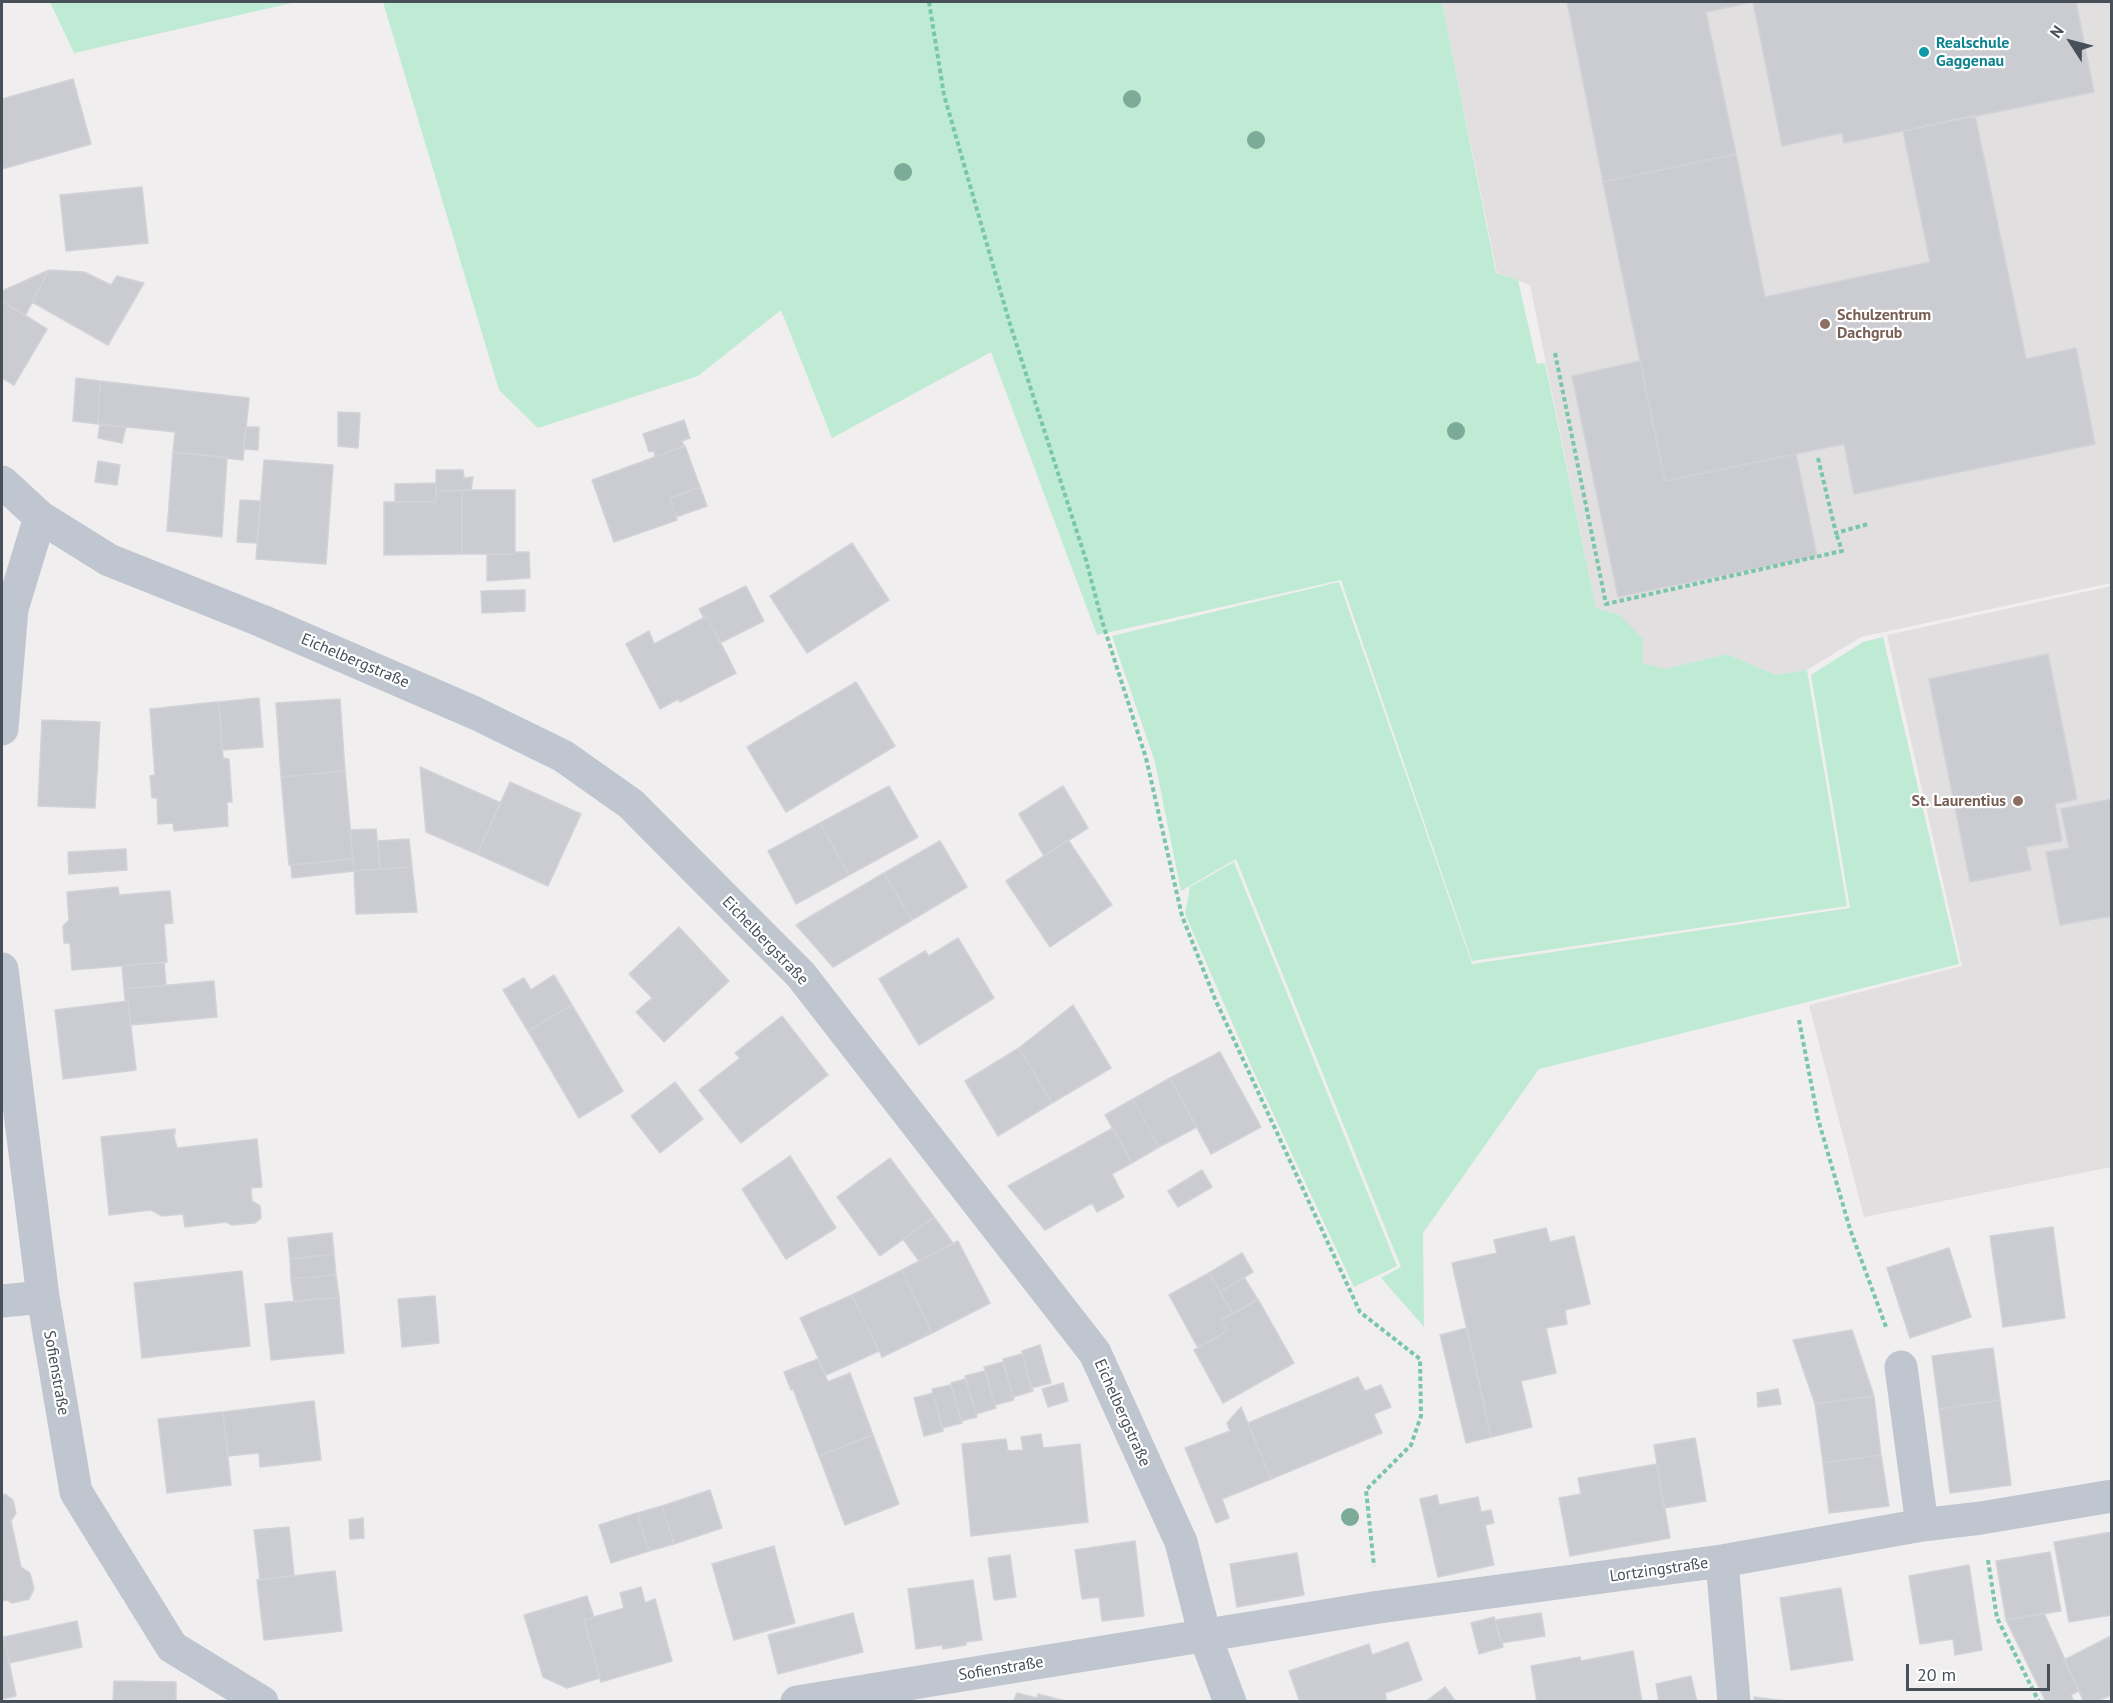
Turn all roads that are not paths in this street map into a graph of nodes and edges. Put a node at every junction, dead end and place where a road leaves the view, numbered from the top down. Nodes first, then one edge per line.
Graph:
1 (2, 482) edge
2 (40, 517) junction
3 (2, 729) edge
4 (2, 969) edge
5 (43, 1297) junction
6 (2, 1301) edge
7 (1901, 1367) road end
8 (2112, 1496) edge
9 (1922, 1525) junction
10 (1722, 1561) junction
11 (1205, 1636) junction
12 (262, 1701) edge
13 (797, 1701) edge
14 (1230, 1701) edge
15 (1734, 1701) edge

1 - 2 street, Eichelbergstraße
2 - 3 street
2 - 11 street, Eichelbergstraße
4 - 5 street, Sofienstraße
5 - 6 street
5 - 12 street, Sofienstraße
7 - 9 street
8 - 9 street, Lortzingstraße
9 - 10 street, Lortzingstraße
10 - 11 street, Lortzingstraße
10 - 15 street
11 - 13 street, Sofienstraße
11 - 14 street, Eichelbergstraße

